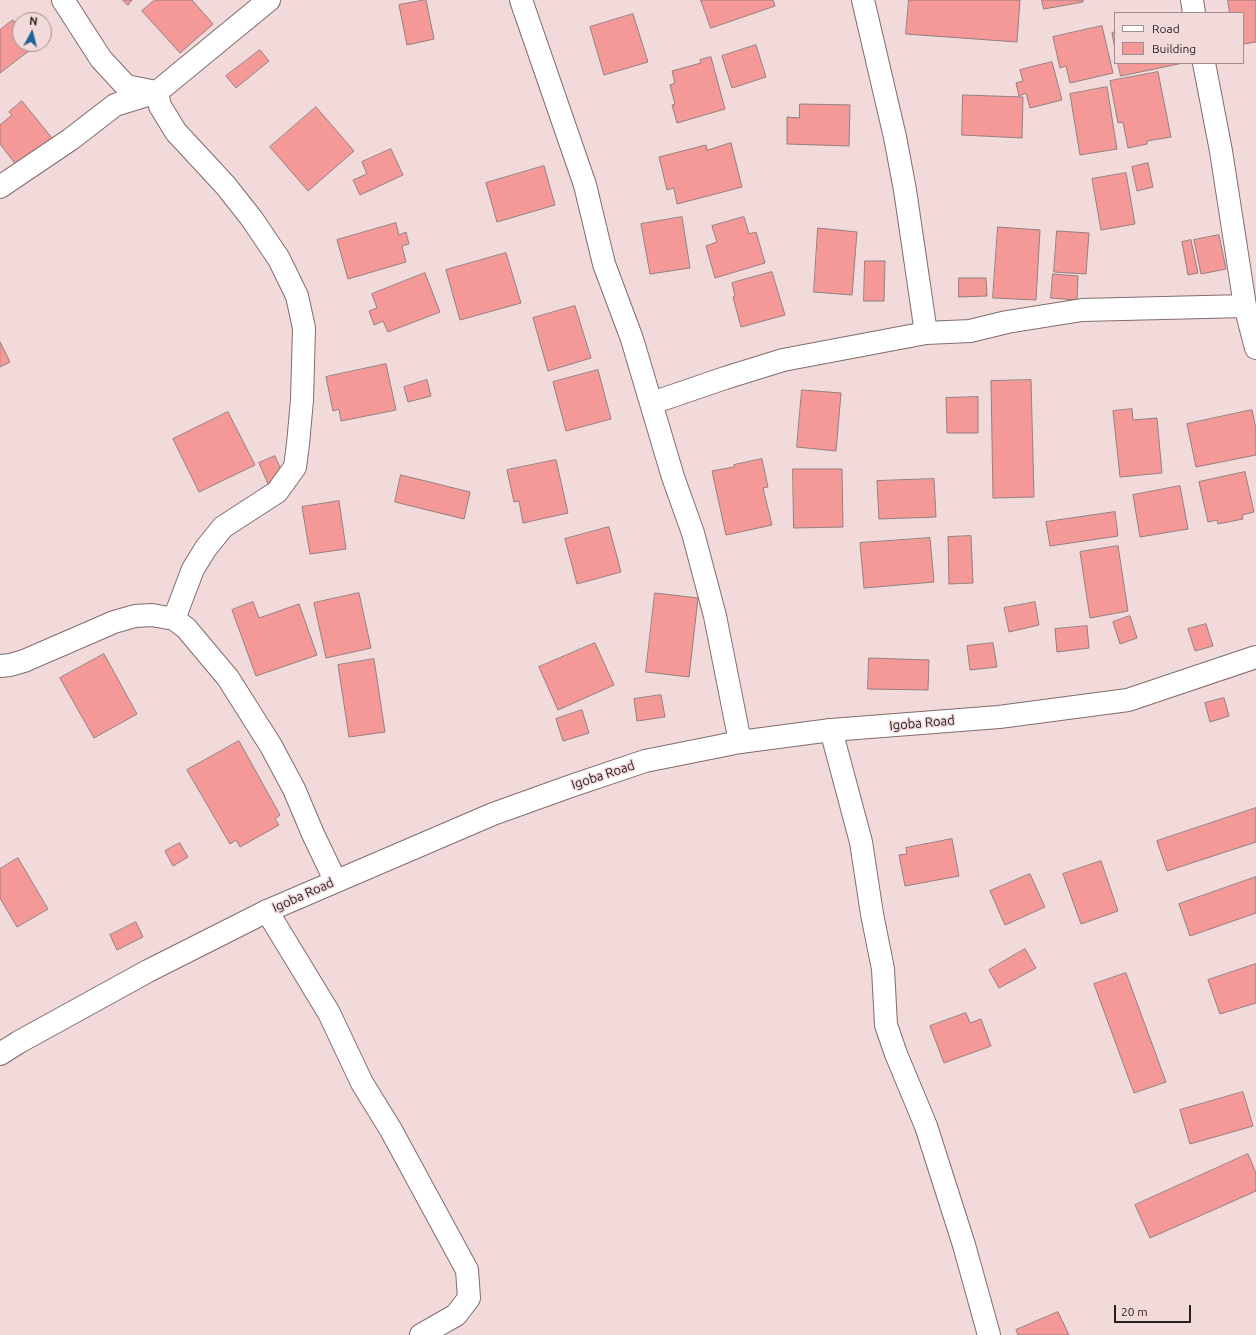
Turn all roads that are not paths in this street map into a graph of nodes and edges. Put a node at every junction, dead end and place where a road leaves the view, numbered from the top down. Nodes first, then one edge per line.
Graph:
1 (62, 0) edge
2 (269, 0) edge
3 (521, 0) edge
4 (863, 0) edge
5 (1192, 0) edge
6 (1194, 12) edge
7 (1204, 64) edge
8 (157, 92) junction
9 (0, 187) edge
10 (1245, 306) junction
11 (926, 333) junction
12 (1256, 348) edge
13 (652, 404) junction
14 (174, 619) junction
15 (1256, 657) edge
16 (0, 666) edge
17 (830, 730) junction
18 (740, 742) junction
19 (335, 880) junction
20 (267, 911) junction
21 (0, 1054) edge
22 (421, 1335) edge
23 (989, 1335) edge

1 - 8 street
2 - 8 street
3 - 13 street
4 - 11 street
5 - 6 street
7 - 10 street
8 - 9 street
8 - 14 street
10 - 11 street
10 - 12 street
11 - 13 street
13 - 18 street
14 - 16 street
14 - 19 street
15 - 17 street, Igoba Road
17 - 18 street, Igoba Road
17 - 23 street
18 - 19 street, Igoba Road
19 - 20 street, Igoba Road
20 - 21 street, Igoba Road
20 - 22 street

